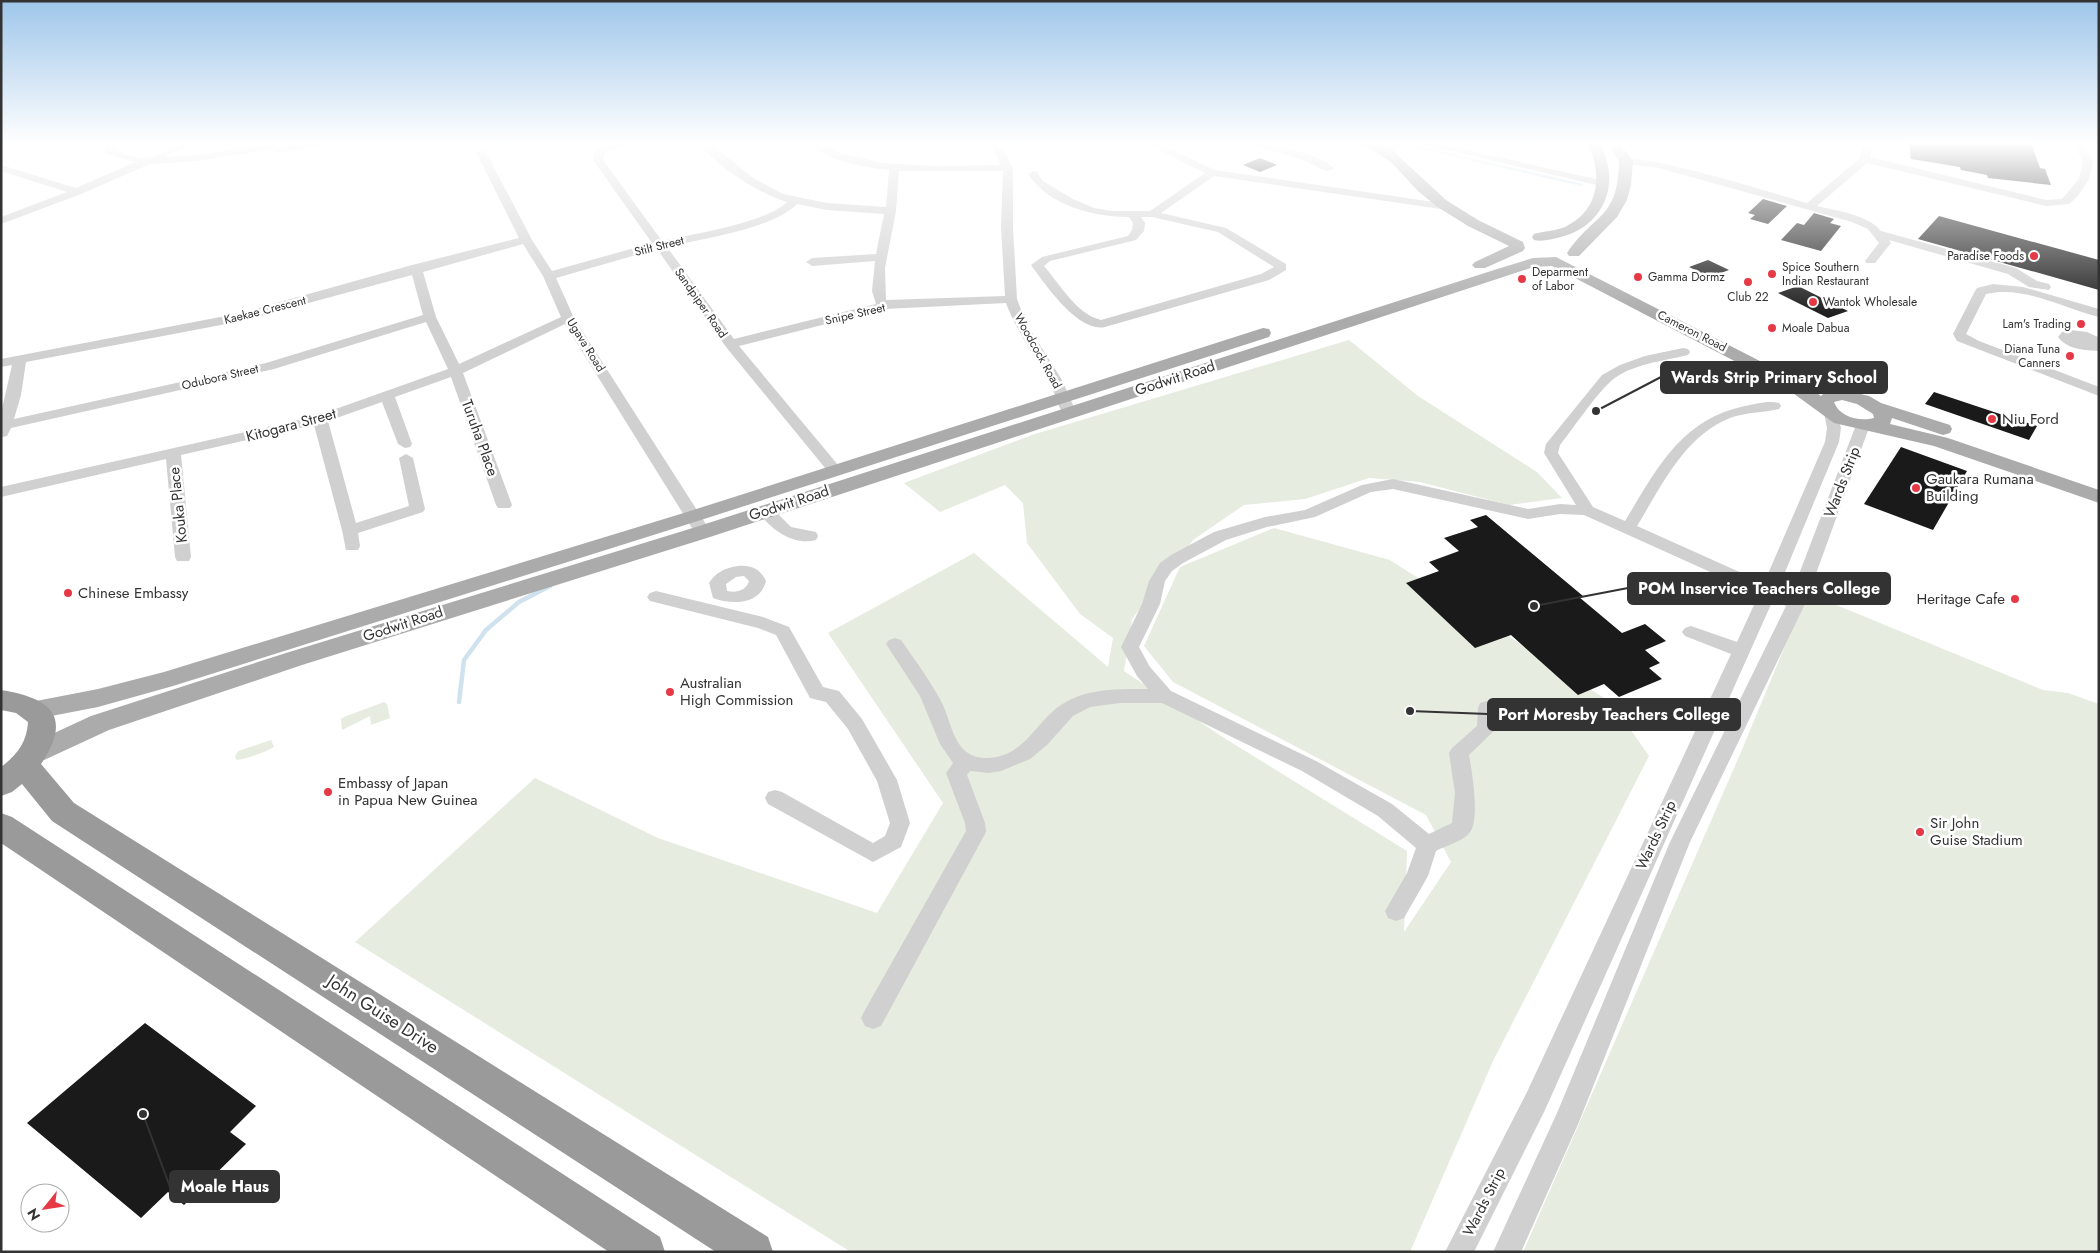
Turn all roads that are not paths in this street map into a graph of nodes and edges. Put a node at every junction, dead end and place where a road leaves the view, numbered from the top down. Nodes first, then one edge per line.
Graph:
1 (52, 201) edge
2 (506, 201) edge
3 (628, 201) edge
4 (794, 201) edge
5 (799, 201) edge
6 (892, 201) edge
7 (1007, 201) edge
8 (1072, 201) edge
9 (1170, 201) edge
10 (1410, 201) edge
11 (1440, 201) edge
12 (1597, 201) edge
13 (1619, 201) edge
14 (1794, 201) edge
15 (1815, 201) edge
16 (2040, 201) edge
17 (2066, 201) edge
18 (1810, 206) junction
19 (1448, 207) junction
20 (891, 210) junction
21 (1132, 213) junction
22 (1152, 214) junction
23 (1, 221) edge
24 (1879, 234) junction
25 (526, 240) junction
26 (1527, 242) junction
27 (660, 245) junction
28 (1574, 254) junction
29 (882, 257) junction
30 (1871, 261) dead end
31 (812, 262) dead end
32 (1553, 262) junction
33 (416, 268) junction
34 (549, 276) junction
35 (1011, 298) junction
36 (2099, 301) edge
37 (885, 305) junction
38 (2099, 313) edge
39 (430, 317) junction
40 (568, 318) junction
41 (731, 344) junction
42 (1683, 352) dead end
43 (20, 358) junction
44 (1, 363) edge
45 (456, 371) junction
46 (2099, 392) edge
47 (387, 395) junction
48 (1842, 395) junction
49 (1066, 405) junction
50 (1774, 406) dead end
51 (1828, 410) junction
52 (320, 419) junction
53 (1871, 419) junction
54 (4, 430) edge
55 (173, 454) junction
56 (835, 471) junction
57 (2099, 485) edge
58 (1, 492) edge
59 (2099, 497) edge
60 (504, 505) dead end
61 (766, 510) junction
62 (1587, 510) junction
63 (699, 524) junction
64 (1628, 528) junction
65 (810, 536) dead end
66 (183, 557) dead end
67 (1768, 593) junction
68 (656, 597) dead end
69 (718, 604) junction
70 (1796, 604) junction
71 (1691, 632) dead end
72 (895, 644) dead end
73 (1741, 651) junction
74 (1164, 696) junction
75 (1, 700) edge
76 (1487, 708) dead end
77 (36, 710) junction
78 (968, 761) junction
79 (19, 767) edge
80 (775, 798) dead end
81 (1, 826) edge
82 (1427, 845) junction
83 (1396, 911) dead end
84 (873, 1018) dead end
85 (645, 1252) edge
86 (753, 1252) edge
87 (1458, 1252) edge
88 (1507, 1252) edge

1 - 23 street
2 - 25 street, Ugava Road
3 - 27 street, Sandpiper Road
4 - 27 street, Stilt Street
5 - 20 street
6 - 20 street
7 - 35 street, Woodcock Road
8 - 21 street
9 - 22 street
10 - 19 street
11 - 19 main road
12 - 26 main road, Godwit Road
13 - 28 main road
14 - 18 street
15 - 18 street
16 - 17 street
18 - 24 street
19 - 26 main road
20 - 29 street
21 - 22 street
21 - 22 street
24 - 30 street
24 - 36 street
25 - 33 street, Kaekae Crescent
25 - 34 street, Ugava Road
26 - 28 main road, Cameron Road
26 - 32 main road, Cameron Road
26 - 49 main road, Godwit Road
27 - 34 street, Stilt Street
27 - 41 street, Sandpiper Road
28 - 32 main road, Godwit Road
28 - 48 main road, Cameron Road
29 - 31 street
29 - 37 street
32 - 49 main road, Godwit Road
32 - 51 main road, Cameron Road
33 - 39 street, Turuha Place
33 - 43 street, Kaekae Crescent
34 - 40 street, Ugava Road
35 - 37 street, Snipe Street
35 - 49 street, Woodcock Road
37 - 41 street, Snipe Street
38 - 46 street
39 - 45 street, Turuha Place
39 - 54 street, Odubora Street
40 - 45 street, Kitogara Street
40 - 63 street, Ugava Road
41 - 56 street, Sandpiper Road
42 - 62 street
43 - 44 street, Kaekae Crescent
43 - 54 street
45 - 47 street, Kitogara Street
45 - 60 street, Turuha Place
47 - 52 street, Kitogara Street
47 - 52 street
48 - 51 main road
48 - 53 main road, Cameron Road
49 - 56 main road, Godwit Road
49 - 61 main road, Godwit Road
50 - 64 street
51 - 53 main road, Cameron Road
51 - 67 street, Wards Strip
52 - 55 street, Kitogara Street
53 - 57 main road
53 - 59 main road
53 - 70 street, Wards Strip
55 - 58 street, Kitogara Street
55 - 66 street, Kouka Place
56 - 63 main road, Godwit Road
61 - 63 main road, Godwit Road
61 - 65 street
62 - 64 street
62 - 74 street
63 - 77 main road, Godwit Road
63 - 79 main road, Godwit Road
64 - 67 street
67 - 70 street
67 - 73 street, Wards Strip
68 - 69 street
69 - 69 street
69 - 80 street
70 - 88 street, Wards Strip
71 - 73 street
72 - 78 street
73 - 87 street, Wards Strip
74 - 78 street
74 - 82 street
75 - 77 highway
76 - 82 street
77 - 79 highway
78 - 84 street
79 - 86 highway, John Guise Drive
81 - 85 highway
82 - 83 street

